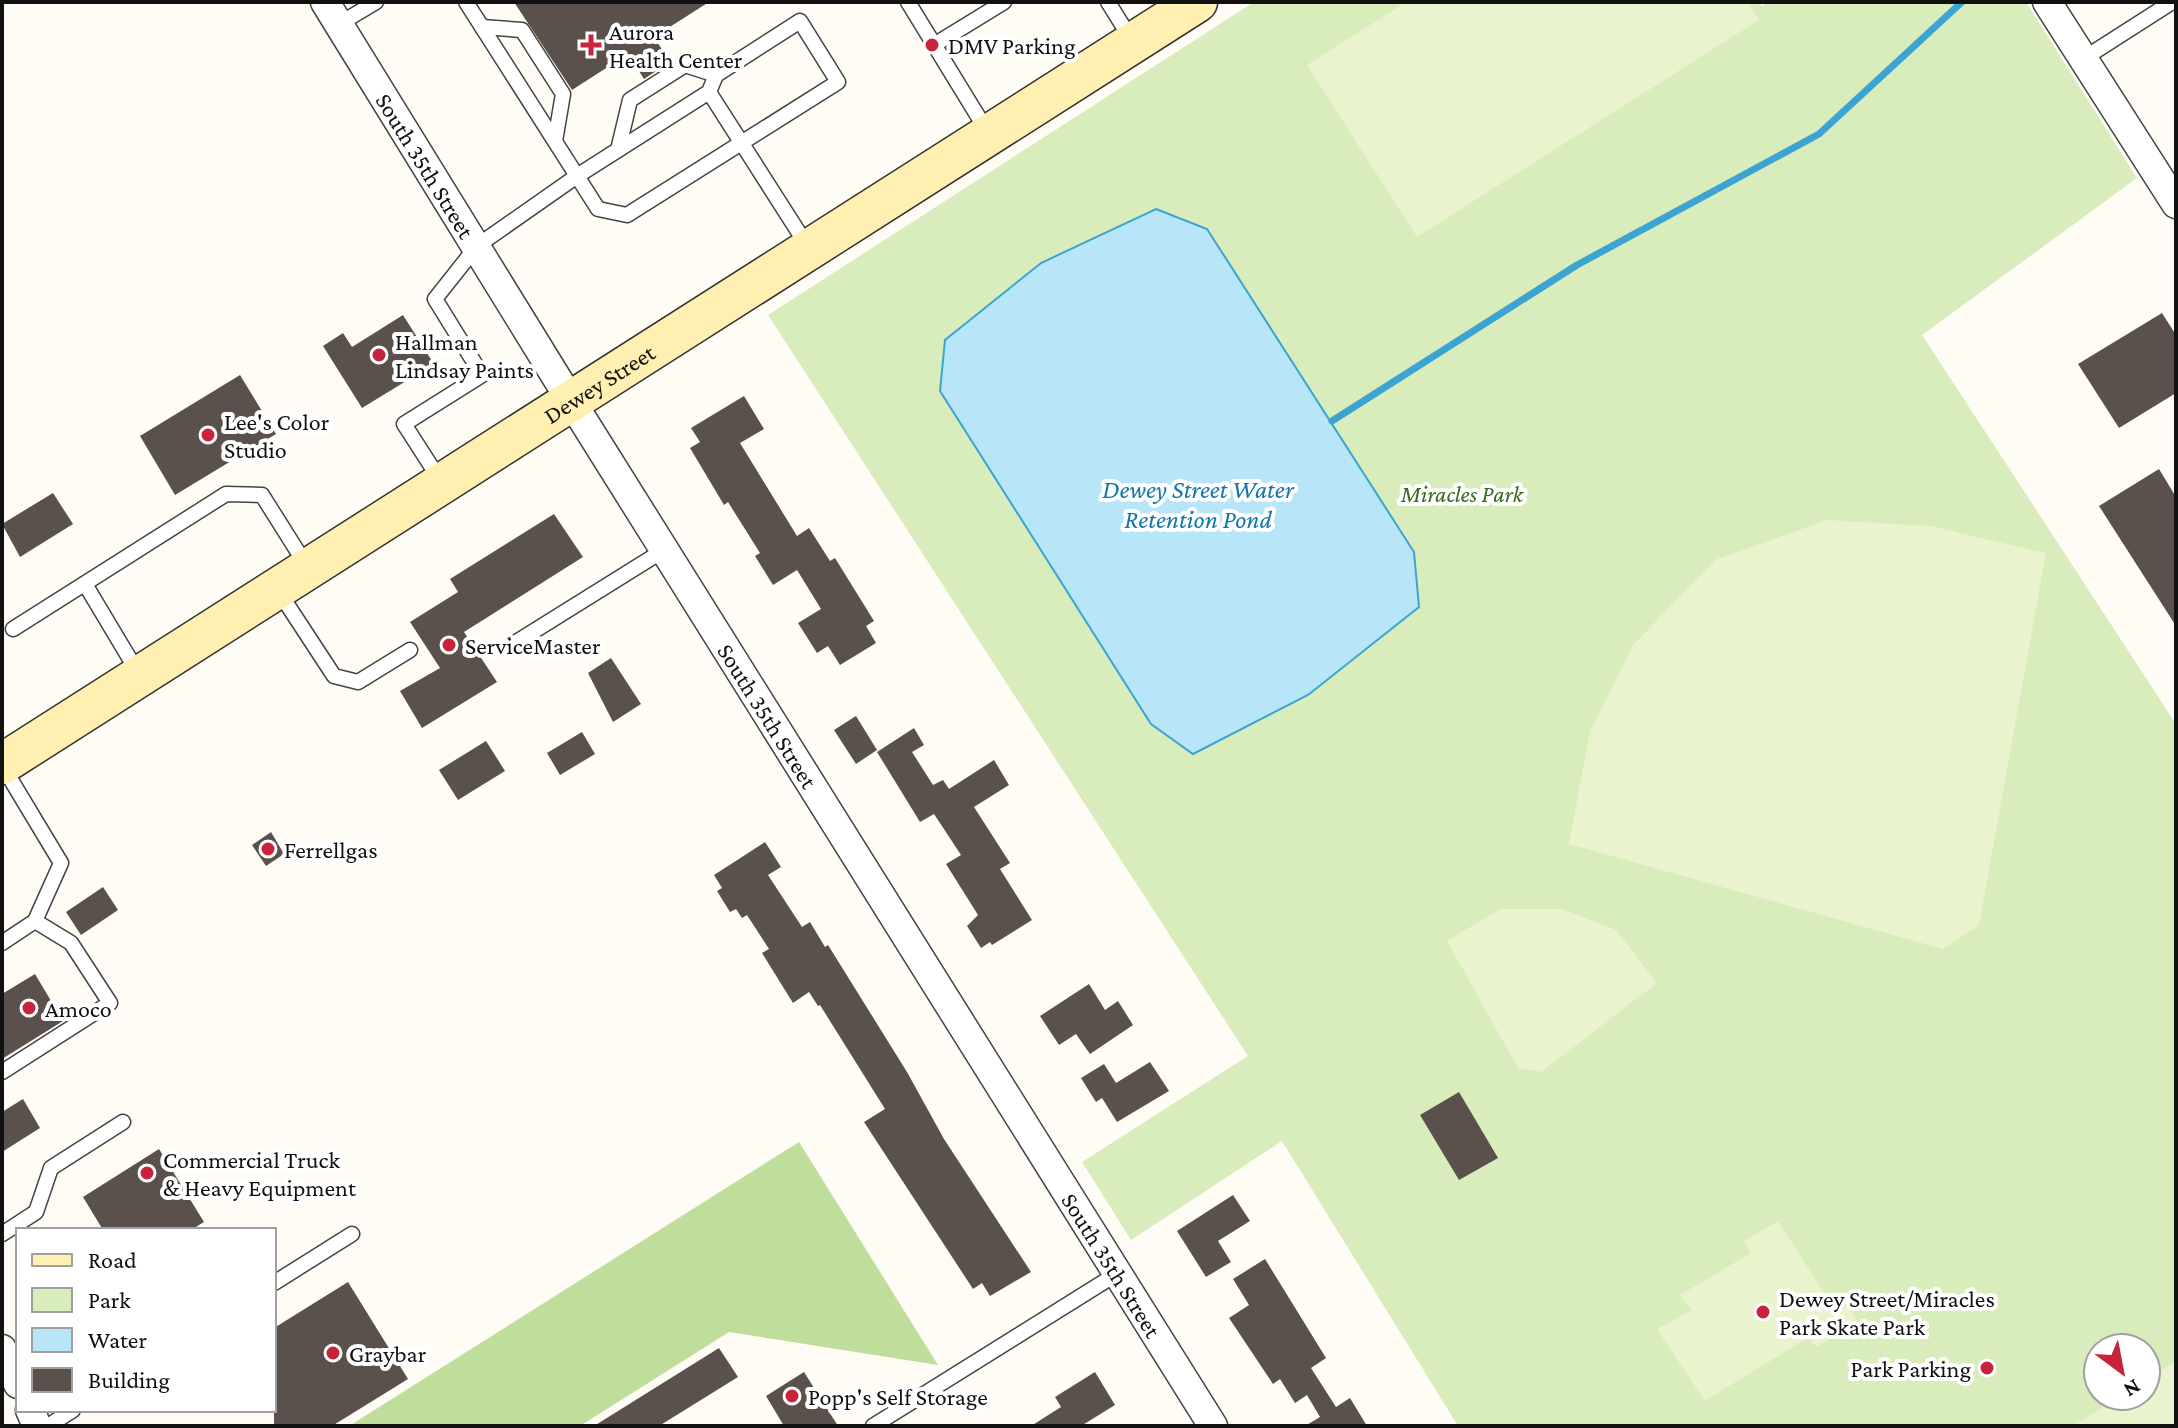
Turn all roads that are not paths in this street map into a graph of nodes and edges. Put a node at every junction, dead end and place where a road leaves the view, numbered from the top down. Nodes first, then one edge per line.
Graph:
1 (376, 2) edge
2 (466, 2) edge
3 (908, 2) edge
4 (1004, 2) edge
5 (1108, 2) edge
6 (1197, 2) edge
7 (2047, 2) edge
8 (2172, 2) edge
9 (984, 7) edge
10 (332, 13) edge
11 (482, 27) junction
12 (1133, 42) junction
13 (934, 45) junction
14 (2083, 59) junction
15 (716, 75) junction
16 (709, 92) junction
17 (990, 135) junction
18 (555, 141) junction
19 (741, 143) junction
20 (618, 150) junction
21 (577, 176) junction
22 (2176, 204) edge
23 (477, 246) junction
24 (810, 250) junction
25 (571, 401) junction
26 (442, 483) junction
27 (664, 550) junction
28 (292, 579) junction
29 (85, 584) junction
30 (13, 629) dead end
31 (510, 646) dead end
32 (410, 650) dead end
33 (140, 676) junction
34 (2, 764) edge
35 (35, 921) junction
36 (2, 943) edge
37 (2, 1072) edge
38 (123, 1122) dead end
39 (2, 1234) edge
40 (352, 1234) dead end
41 (1118, 1273) junction
42 (276, 1282) edge
43 (2, 1349) edge
44 (16, 1380) edge
45 (70, 1412) edge
46 (48, 1426) edge
47 (873, 1426) edge
48 (1213, 1426) edge

1 - 10 lane
2 - 11 lane
3 - 13 lane
4 - 9 lane
5 - 12 lane
6 - 12 street, Dewey Street
7 - 14 street
8 - 14 lane
9 - 13 lane
10 - 23 street, South 35th Street
11 - 18 lane
11 - 18 lane
12 - 17 street, Dewey Street
13 - 17 lane
14 - 22 street
15 - 16 lane
15 - 19 lane
15 - 20 lane
16 - 19 lane
16 - 20 lane
17 - 24 street, Dewey Street
18 - 21 lane
19 - 21 lane
19 - 24 lane
20 - 21 lane
21 - 23 lane
23 - 25 street, South 35th Street
23 - 26 lane
24 - 25 street, Dewey Street
25 - 26 street, Dewey Street
25 - 27 street, South 35th Street
26 - 28 street, Dewey Street
27 - 31 lane
27 - 41 street, South 35th Street
28 - 29 lane
28 - 32 lane
28 - 33 street, Dewey Street
29 - 30 lane
29 - 33 lane
33 - 34 street, Dewey Street
34 - 35 lane
35 - 36 lane
35 - 37 lane
38 - 39 lane
40 - 42 lane
41 - 47 lane
41 - 48 street, South 35th Street
43 - 44 street
45 - 46 lane

